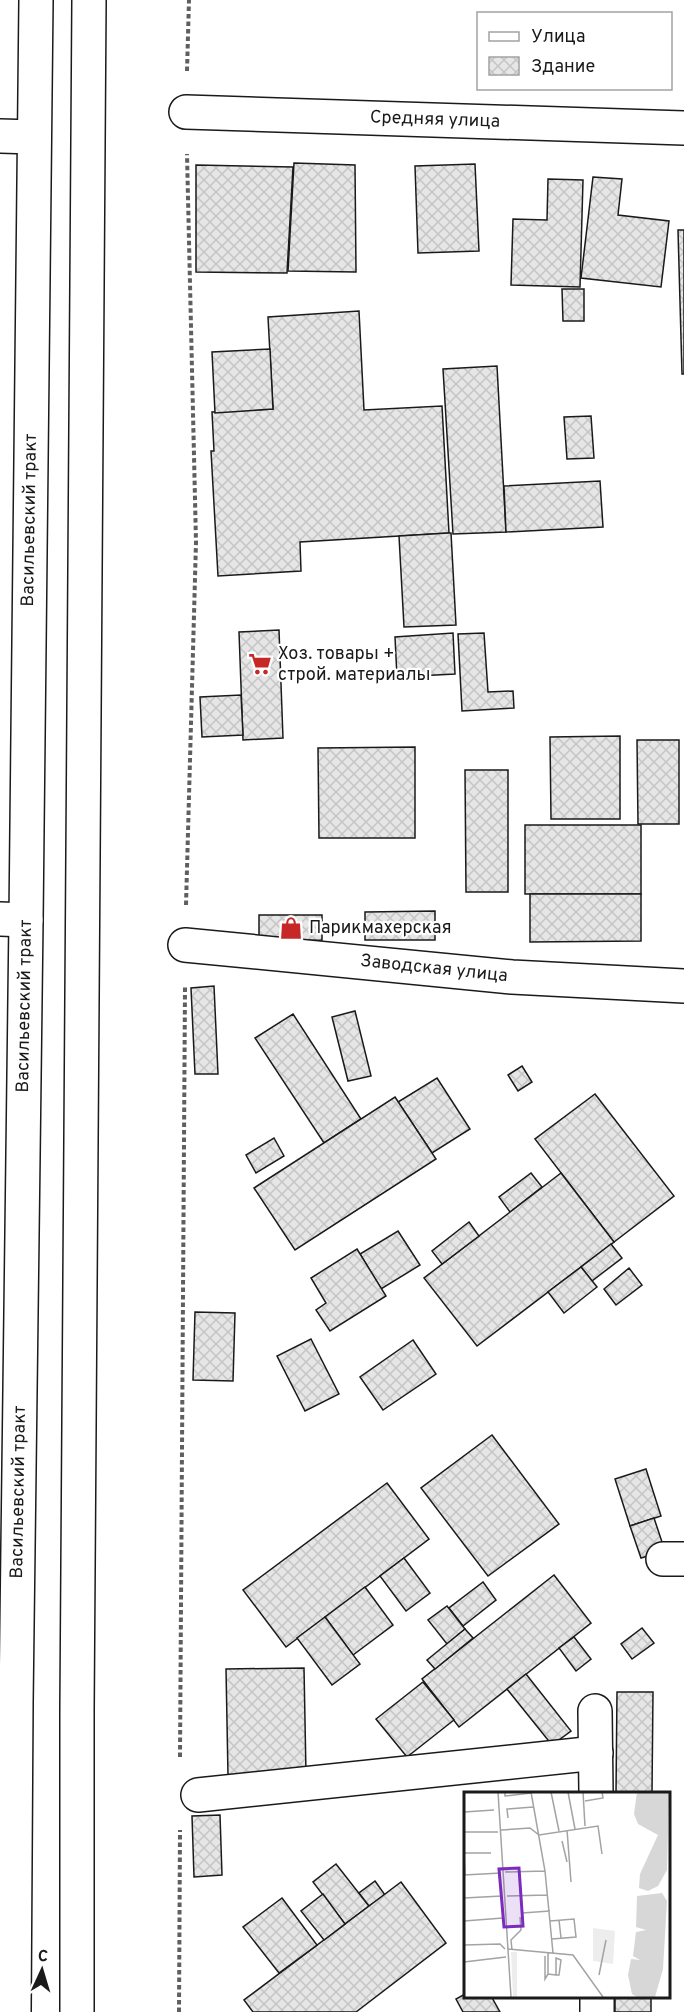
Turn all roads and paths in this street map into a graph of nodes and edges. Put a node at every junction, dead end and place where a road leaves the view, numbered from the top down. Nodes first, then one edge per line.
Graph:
1 (36, 0) edge
2 (89, 0) edge
3 (189, 0) edge
4 (186, 112) junction
5 (684, 128) edge
6 (0, 136) edge
7 (34, 137) junction
8 (13, 920) edge
9 (185, 945) junction
10 (684, 986) edge
11 (8, 1704) edge
12 (596, 1711) dead end
13 (596, 1753) junction
14 (180, 1760) dead end
15 (596, 1792) edge
16 (189, 1808) joint
17 (14, 2012) edge
18 (77, 2012) edge
19 (179, 2012) edge

1 - 7 main road, Васильевский тракт
2 - 18 main road
3 - 4 path
4 - 5 main road, Средняя улица
4 - 9 path
6 - 7 main road
7 - 8 main road, Васильевский тракт
8 - 11 main road, Васильевский тракт
9 - 10 main road, Заводская улица
9 - 14 path
11 - 17 main road, Васильевский тракт
12 - 13 main road
13 - 15 main road
13 - 16 main road
16 - 19 path

